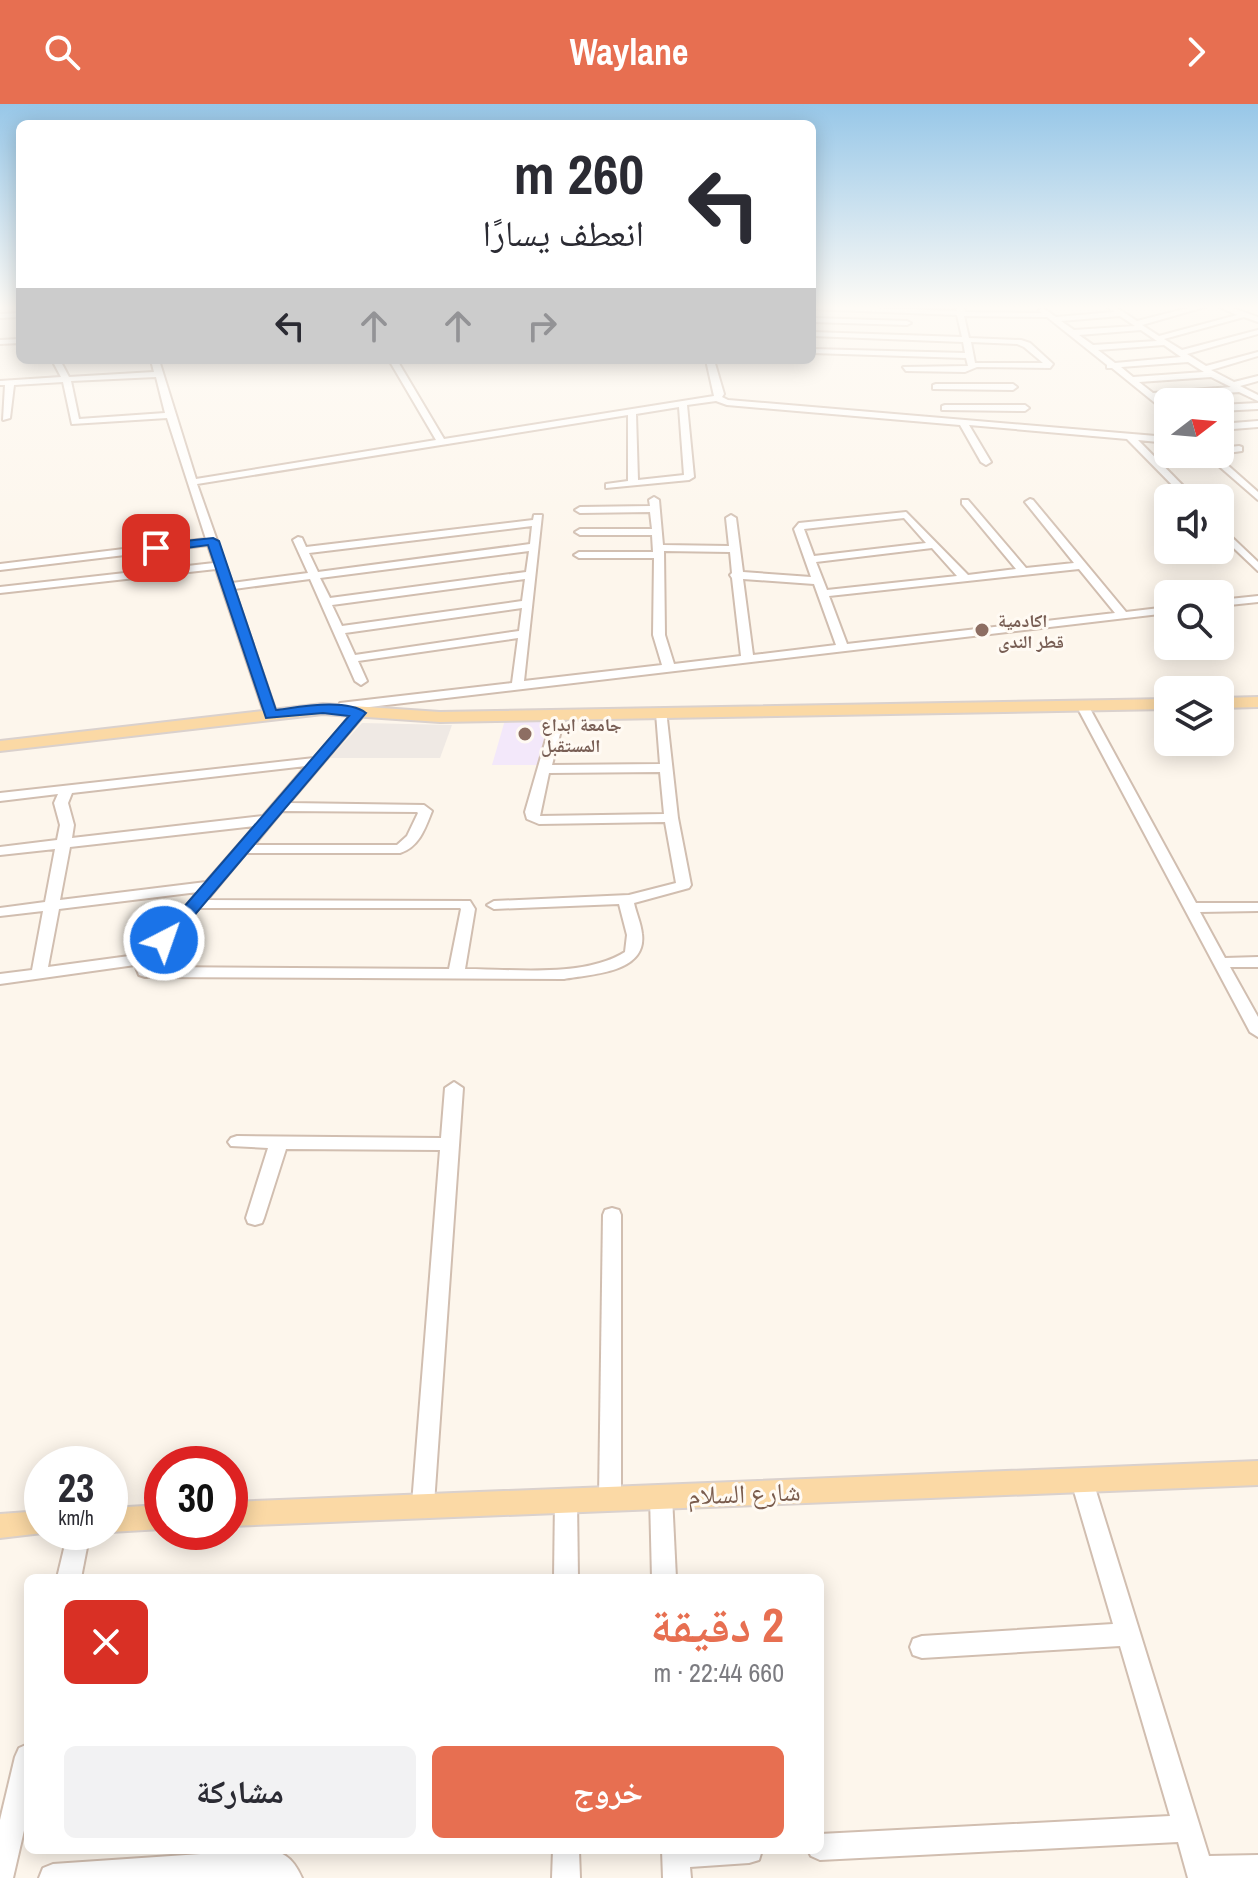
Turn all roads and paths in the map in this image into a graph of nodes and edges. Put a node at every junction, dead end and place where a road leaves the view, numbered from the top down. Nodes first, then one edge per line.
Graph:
1 (5, 389) edge
2 (68, 389) edge
3 (164, 389) edge
4 (410, 389) edge
5 (718, 389) edge
6 (937, 389) edge
7 (1014, 389) edge
8 (1142, 389) edge
9 (1221, 389) edge
10 (1151, 396) junction
11 (717, 398) junction
12 (1154, 398) edge
13 (683, 403) junction
14 (1258, 406) edge
15 (1234, 407) edge
16 (945, 408) junction
17 (1025, 408) junction
18 (632, 411) junction
19 (172, 415) junction
20 (6, 418) dead end
21 (951, 421) junction
22 (963, 423) junction
23 (1258, 424) edge
24 (1234, 426) edge
25 (1234, 426) edge
26 (1039, 430) junction
27 (1130, 437) junction
28 (1258, 437) edge
29 (1154, 439) edge
30 (441, 441) junction
31 (1239, 449) dead end
32 (1234, 450) edge
33 (986, 462) dead end
34 (1226, 468) edge
35 (193, 482) junction
36 (633, 483) junction
37 (1176, 484) edge
38 (609, 486) dead end
39 (1258, 497) edge
40 (965, 502) dead end
41 (1030, 502) dead end
42 (580, 510) dead end
43 (731, 518) dead end
44 (580, 532) dead end
45 (657, 532) junction
46 (213, 541) junction
47 (1234, 543) edge
48 (935, 545) junction
49 (534, 547) junction
50 (734, 549) junction
51 (658, 552) junction
52 (579, 555) dead end
53 (811, 559) junction
54 (221, 565) junction
55 (1083, 565) junction
56 (0, 567) edge
57 (1258, 568) edge
58 (1024, 572) junction
59 (531, 575) junction
60 (735, 575) junction
61 (315, 576) junction
62 (965, 578) junction
63 (817, 581) junction
64 (228, 587) junction
65 (0, 590) edge
66 (821, 594) junction
67 (1258, 599) edge
68 (327, 602) junction
69 (1234, 602) edge
70 (527, 604) junction
71 (1154, 612) edge
72 (1123, 615) junction
73 (339, 630) junction
74 (524, 634) junction
75 (842, 646) junction
76 (747, 658) junction
77 (351, 659) junction
78 (669, 668) junction
79 (361, 681) dead end
80 (518, 685) junction
81 (1258, 702) edge
82 (1234, 703) edge
83 (1154, 704) edge
84 (1082, 705) junction
85 (323, 709) junction
86 (359, 713) junction
87 (662, 713) junction
88 (271, 715) junction
89 (559, 715) junction
90 (0, 746) edge
91 (318, 761) junction
92 (667, 768) junction
93 (544, 769) junction
94 (68, 788) junction
95 (0, 797) edge
96 (278, 807) junction
97 (671, 818) junction
98 (267, 820) junction
99 (64, 844) junction
100 (243, 849) junction
101 (0, 851) edge
102 (211, 886) junction
103 (629, 899) junction
104 (195, 904) junction
105 (494, 905) dead end
106 (53, 906) junction
107 (1258, 907) edge
108 (1192, 908) junction
109 (0, 912) edge
110 (149, 958) junction
111 (1258, 962) edge
112 (1220, 963) junction
113 (39, 974) junction
114 (456, 974) junction
115 (0, 979) edge
116 (1258, 1032) edge
117 (454, 1088) dead end
118 (237, 1142) dead end
119 (279, 1142) junction
120 (449, 1144) junction
121 (612, 1215) dead end
122 (255, 1218) dead end
123 (1258, 1473) edge
124 (1082, 1481) junction
125 (661, 1496) junction
126 (610, 1498) junction
127 (566, 1499) junction
128 (423, 1504) junction
129 (248, 1513) edge
130 (24, 1524) edge
131 (0, 1526) edge
132 (75, 1550) edge
133 (70, 1574) edge
134 (566, 1574) edge
135 (664, 1574) edge
136 (1130, 1634) junction
137 (922, 1647) dead end
138 (24, 1774) edge
139 (1187, 1828) junction
140 (824, 1847) edge
141 (566, 1854) edge
142 (722, 1854) edge
143 (676, 1861) edge
144 (1258, 1869) edge
145 (1201, 1874) edge
146 (0, 1876) edge
147 (53, 1878) edge
148 (288, 1878) edge
149 (566, 1878) edge

1 - 20 street
2 - 19 street
3 - 19 street
4 - 30 street
5 - 11 street
6 - 16 street
7 - 17 street
8 - 10 street
9 - 10 street
10 - 12 street
11 - 13 street
11 - 21 street
13 - 18 street
13 - 36 street
14 - 15 street
16 - 17 street
16 - 21 street
17 - 26 street
18 - 30 street
18 - 36 street
19 - 35 street
21 - 22 street
22 - 26 street
22 - 33 street
23 - 24 street
25 - 28 street
26 - 27 street
27 - 29 street
27 - 37 street
30 - 35 street
31 - 32 street
34 - 39 street
35 - 46 street
36 - 38 street
40 - 58 street
41 - 55 street
42 - 45 street
43 - 50 street
44 - 45 street
45 - 51 street
46 - 54 street
46 - 56 street
47 - 57 street
48 - 53 street
48 - 53 street
48 - 62 street
49 - 59 street
49 - 61 street
49 - 61 street
50 - 51 street
50 - 60 street
51 - 52 street
51 - 78 street
53 - 63 street
54 - 64 street
54 - 65 street
55 - 58 street
55 - 72 street
58 - 62 street
59 - 68 street
59 - 70 street
60 - 63 street
60 - 76 street
61 - 64 street
61 - 68 street
62 - 66 street
63 - 66 street
64 - 88 street
66 - 75 street
67 - 69 street
68 - 73 street
70 - 73 street
70 - 74 street
71 - 72 street
72 - 75 street
73 - 77 street
74 - 77 street
74 - 80 street
75 - 76 street
76 - 78 street
77 - 79 street
78 - 80 street
80 - 85 street
81 - 82 main road
83 - 84 main road
84 - 87 main road
84 - 108 street
85 - 86 main road
85 - 88 main road
86 - 89 main road
86 - 91 street
87 - 89 main road
87 - 92 street
88 - 90 main road
89 - 93 street
91 - 94 street
91 - 96 street
92 - 93 street
92 - 97 street
93 - 97 street
94 - 95 street
94 - 99 street
96 - 98 street
96 - 100 street
97 - 103 street
98 - 99 street
98 - 100 street
99 - 101 street
99 - 106 street
100 - 102 street
102 - 104 street
102 - 106 street
103 - 105 street
103 - 114 street
104 - 110 street
104 - 114 street
106 - 109 street
106 - 113 street
107 - 108 street
108 - 112 street
110 - 113 street
110 - 114 street
111 - 112 street
112 - 116 street
113 - 115 street
117 - 120 street
118 - 119 street
119 - 120 street
119 - 122 street
120 - 128 street
121 - 126 street
123 - 124 main road, شارع السلام
124 - 125 main road, شارع السلام
124 - 136 street
125 - 126 main road, شارع السلام
125 - 135 street
126 - 127 main road, شارع السلام
127 - 128 main road, شارع السلام
127 - 134 street
128 - 129 main road, شارع السلام
130 - 131 main road
132 - 133 street
136 - 137 street
136 - 139 street
138 - 146 street
139 - 140 street
139 - 145 street
141 - 149 street
142 - 143 street
144 - 145 street
147 - 148 street

